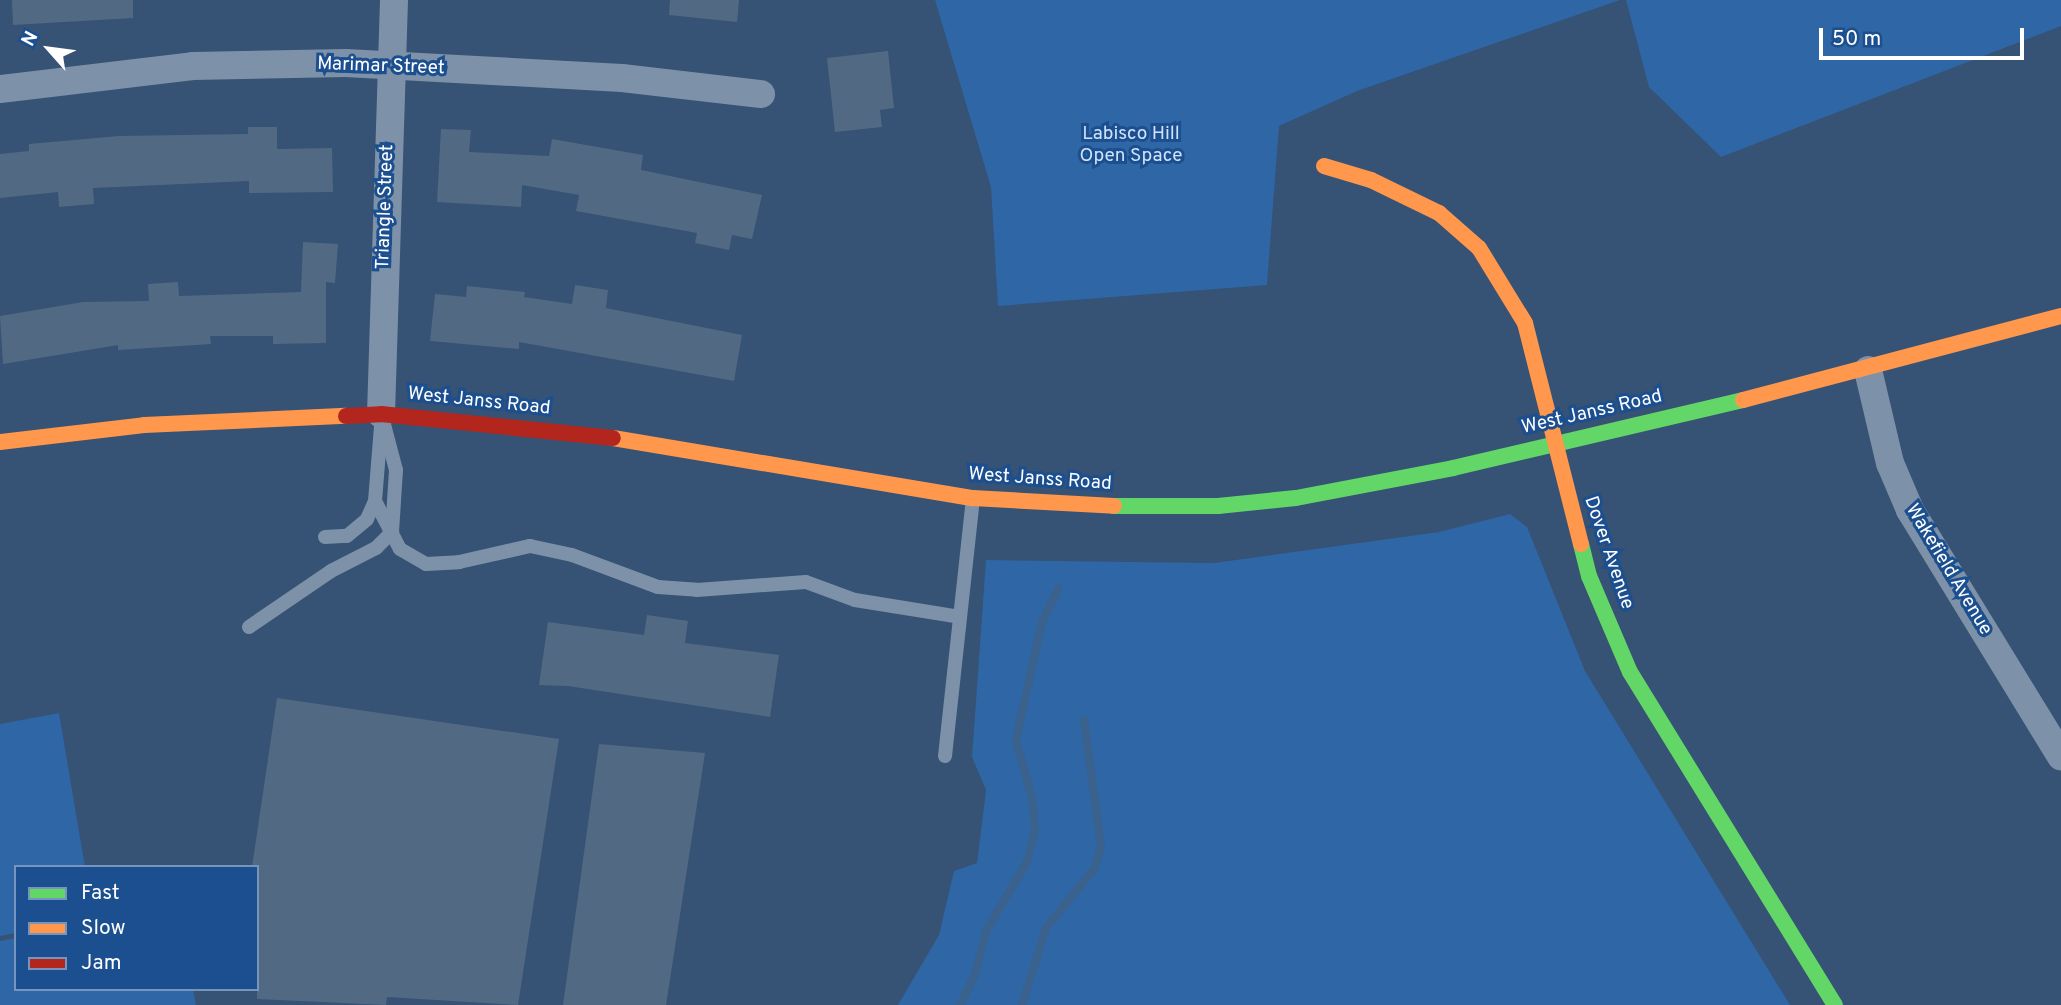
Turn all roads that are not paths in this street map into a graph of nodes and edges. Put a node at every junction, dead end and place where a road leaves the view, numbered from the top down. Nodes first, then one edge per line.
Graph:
1 (394, 0) edge
2 (391, 67) junction
3 (0, 89) edge
4 (761, 94) dead end
5 (1324, 166) dead end
6 (2061, 316) edge
7 (1868, 370) junction
8 (382, 414) junction
9 (0, 442) edge
10 (1556, 442) junction
11 (973, 498) junction
12 (375, 500) junction
13 (392, 532) junction
14 (325, 537) dead end
15 (960, 617) junction
16 (249, 627) dead end
17 (945, 756) dead end
18 (2061, 756) edge
19 (1835, 1005) edge

1 - 2 street, Triangle Street
2 - 3 street, Marimar Street
2 - 4 street, Marimar Street
2 - 8 street, Triangle Street
5 - 10 main road, Dover Avenue
6 - 7 main road, West Janss Road
7 - 10 main road, West Janss Road
7 - 18 street, Wakefield Avenue
8 - 9 main road, West Janss Road
8 - 11 main road, West Janss Road
8 - 12 lane
8 - 13 lane
10 - 11 main road, West Janss Road
10 - 19 main road, Dover Avenue
11 - 15 lane
12 - 13 lane
12 - 14 lane
13 - 15 lane
13 - 16 lane
15 - 17 lane

